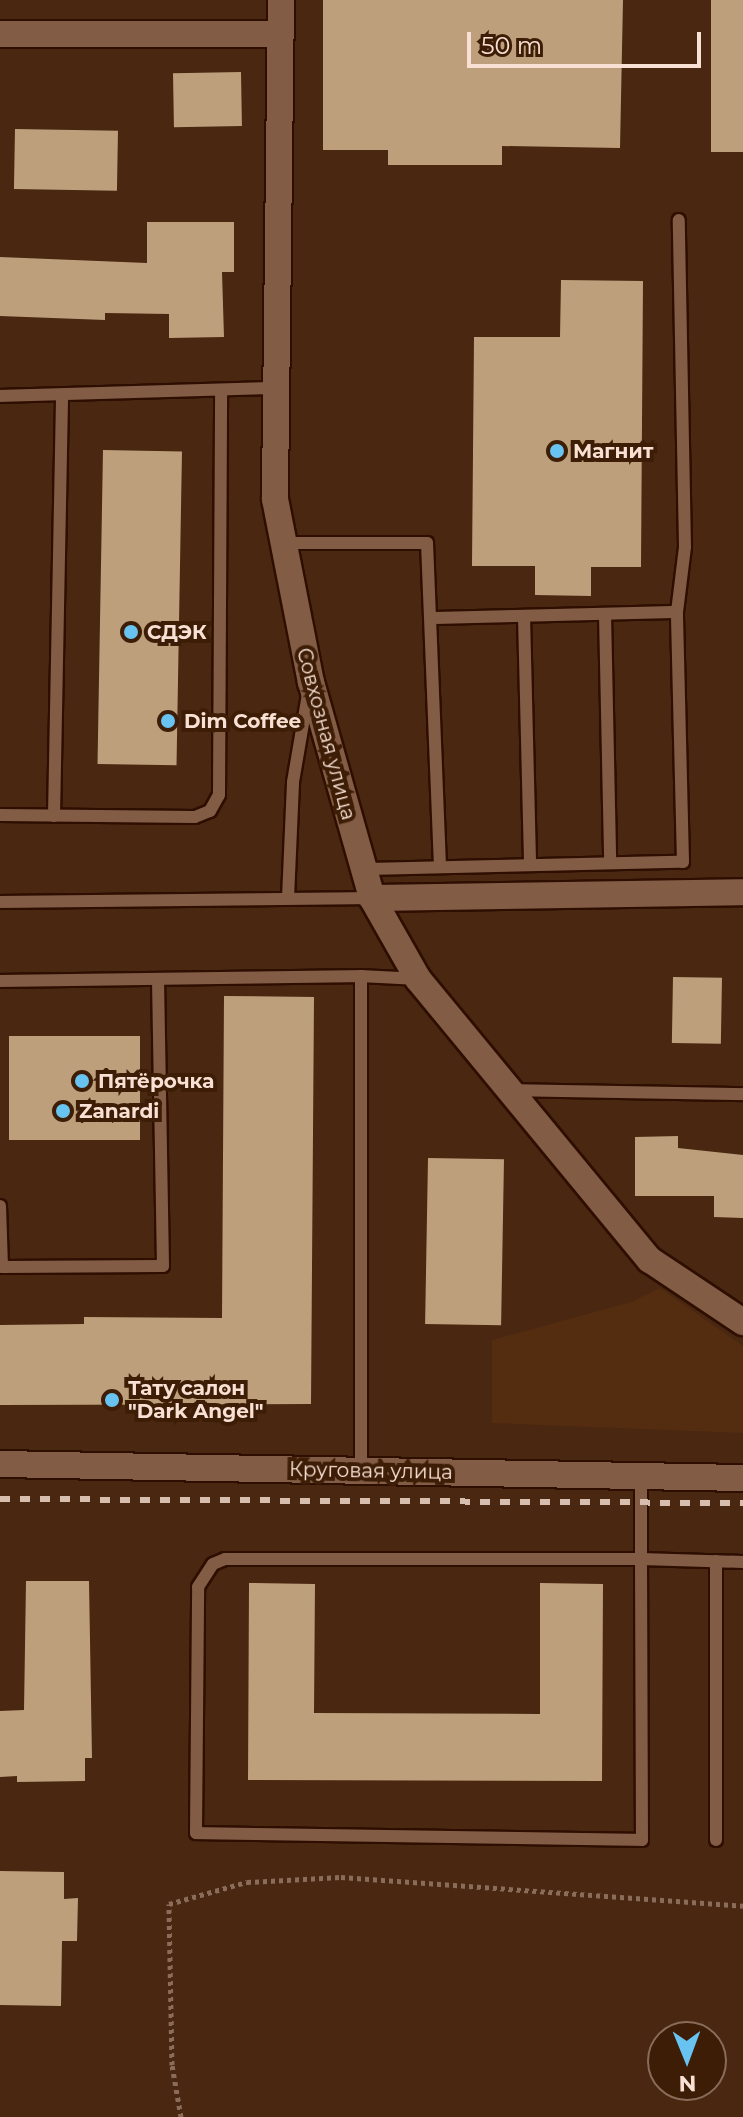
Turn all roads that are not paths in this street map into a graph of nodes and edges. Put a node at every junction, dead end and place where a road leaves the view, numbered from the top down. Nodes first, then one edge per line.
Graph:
1 (281, 0) edge
2 (0, 34) edge
3 (281, 34) junction
4 (679, 220) dead end
5 (273, 388) junction
6 (221, 394) junction
7 (0, 396) edge
8 (62, 396) junction
9 (282, 543) junction
10 (677, 612) junction
11 (605, 614) junction
12 (524, 616) junction
13 (431, 618) junction
14 (311, 682) junction
15 (0, 815) edge
16 (54, 816) junction
17 (610, 863) junction
18 (530, 865) junction
19 (440, 867) junction
20 (363, 869) junction
21 (743, 892) edge
22 (288, 898) junction
23 (372, 898) junction
24 (0, 902) edge
25 (361, 976) junction
26 (158, 979) junction
27 (418, 979) junction
28 (0, 981) edge
29 (506, 1090) junction
30 (743, 1094) edge
31 (0, 1206) edge
32 (743, 1322) edge
33 (0, 1464) edge
34 (361, 1471) junction
35 (641, 1476) junction
36 (743, 1478) edge
37 (641, 1559) junction
38 (716, 1561) junction
39 (743, 1562) edge
40 (716, 1840) dead end

1 - 3 street, Совхозная улица
2 - 3 street
3 - 5 street, Совхозная улица
4 - 10 lane
5 - 6 lane
5 - 9 street, Совхозная улица
6 - 8 lane
6 - 16 lane
7 - 8 lane
8 - 16 lane
9 - 13 lane
9 - 14 street, Совхозная улица
10 - 11 lane
10 - 17 lane
11 - 12 lane
11 - 17 lane
12 - 13 lane
12 - 18 lane
13 - 19 lane
14 - 20 street, Совхозная улица
14 - 22 lane
15 - 16 lane
17 - 18 lane
18 - 19 lane
19 - 20 lane
20 - 23 street, Совхозная улица
21 - 23 street
22 - 23 lane
22 - 24 lane
23 - 27 street, Совхозная улица
25 - 26 lane
25 - 27 lane
25 - 34 lane
26 - 28 lane
26 - 31 lane
27 - 29 street, Совхозная улица
29 - 30 lane
29 - 32 street, Совхозная улица
33 - 34 street, Круговая улица
34 - 35 street, Круговая улица
35 - 36 street, Круговая улица
35 - 37 lane
37 - 37 lane
37 - 38 lane
38 - 39 lane
38 - 40 lane

